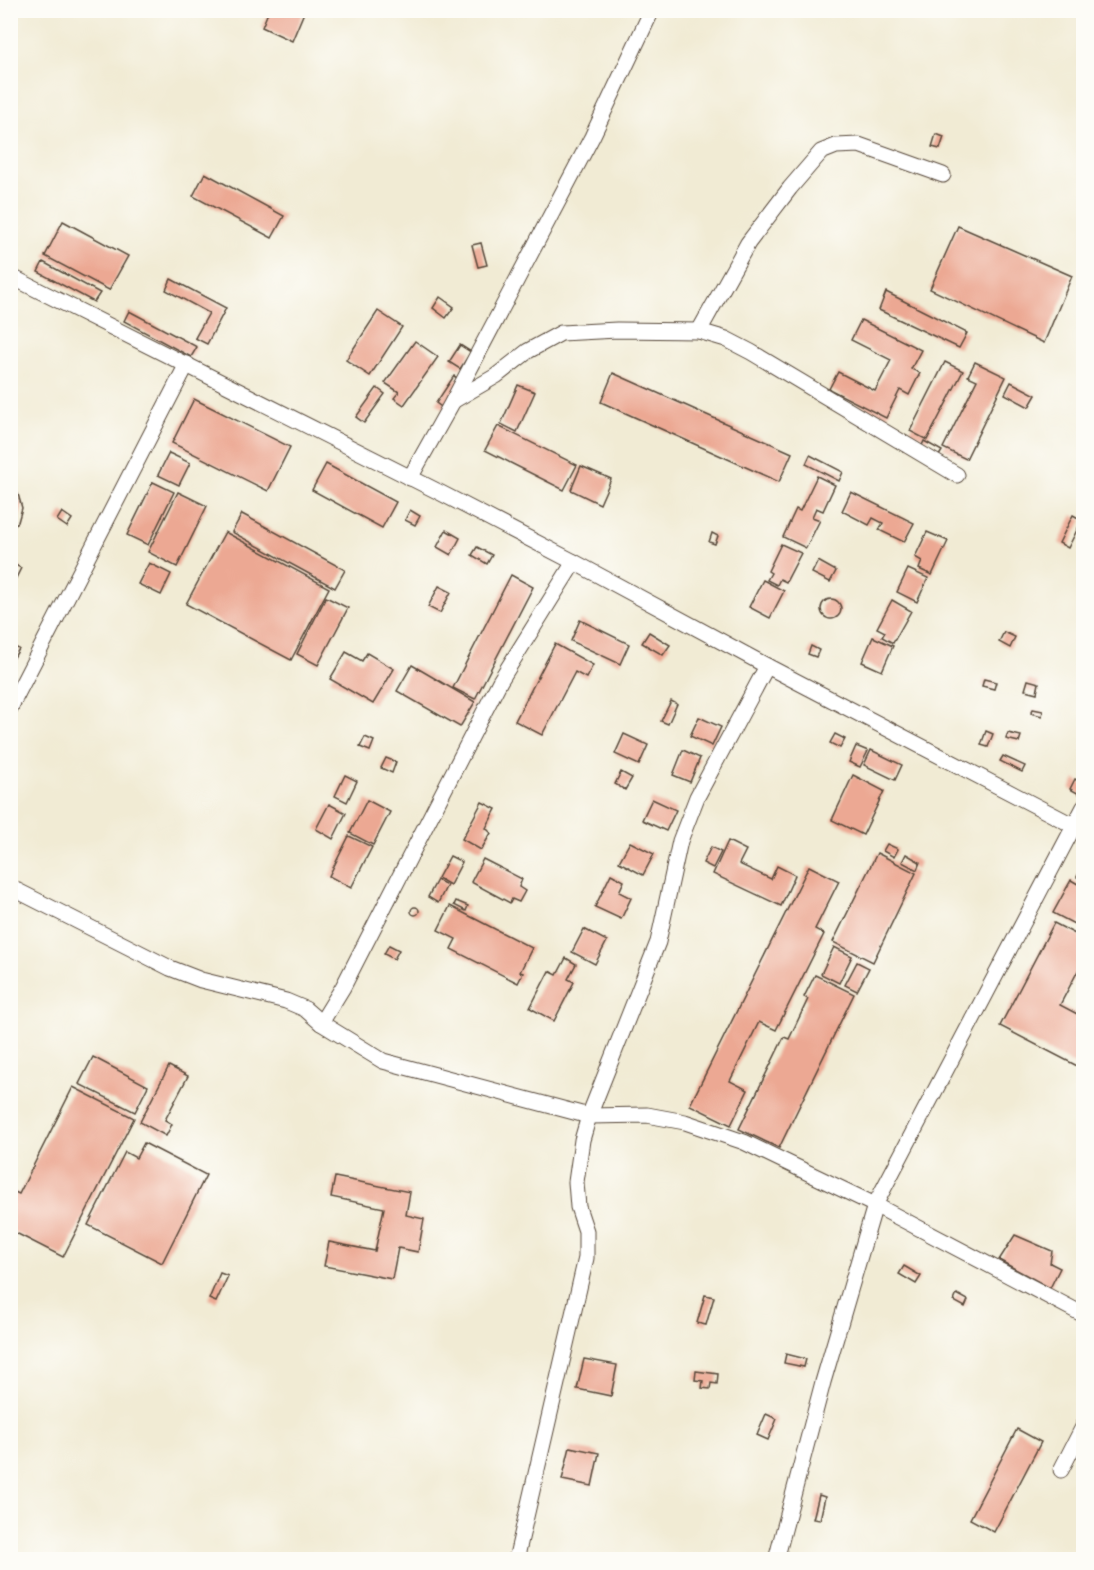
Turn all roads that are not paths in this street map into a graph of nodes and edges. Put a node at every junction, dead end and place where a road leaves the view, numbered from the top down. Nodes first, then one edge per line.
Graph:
1 (652, 10) edge
2 (943, 175) dead end
3 (10, 276) edge
4 (699, 331) junction
5 (187, 364) junction
6 (453, 401) junction
7 (957, 475) dead end
8 (410, 478) junction
9 (574, 562) junction
10 (767, 666) junction
11 (10, 708) edge
12 (1083, 807) edge
13 (1078, 828) edge
14 (10, 887) edge
15 (321, 1023) junction
16 (589, 1116) junction
17 (875, 1205) junction
18 (1083, 1315) edge
19 (1083, 1425) edge
20 (1060, 1470) dead end
21 (516, 1560) edge
22 (776, 1560) edge

1 - 6 street
2 - 4 street
3 - 5 street
4 - 6 street
4 - 7 street
5 - 8 street
5 - 11 street
6 - 8 street
8 - 9 street
9 - 10 street
9 - 15 street
10 - 13 street
10 - 16 street
12 - 13 street
13 - 17 street
14 - 15 street
15 - 16 street
16 - 17 street
16 - 21 street
17 - 18 street
17 - 22 street
19 - 20 street

